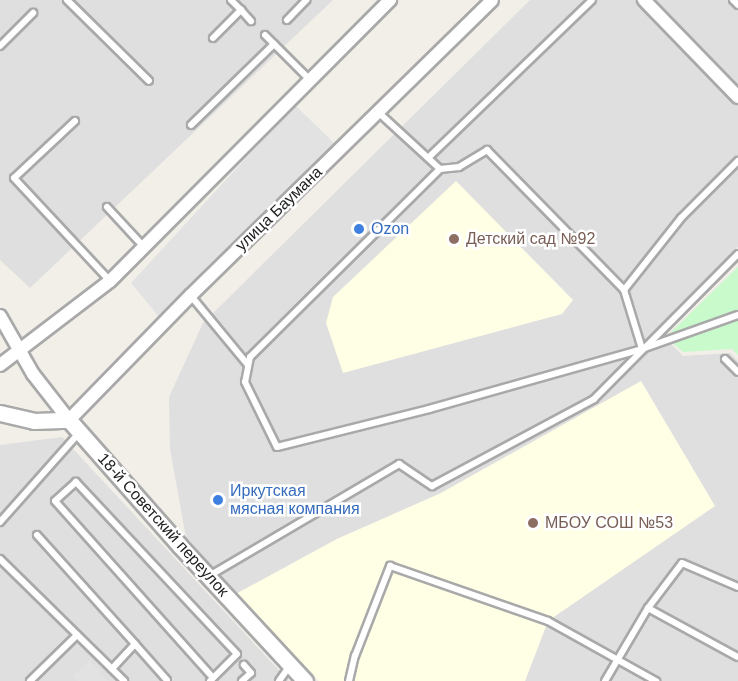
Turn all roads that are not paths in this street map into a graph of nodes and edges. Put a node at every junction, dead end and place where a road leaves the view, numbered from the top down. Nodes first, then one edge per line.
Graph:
1 (67, 0) edge
2 (231, 0) edge
3 (306, 0) edge
4 (389, 0) edge
5 (492, 0) edge
6 (592, 0) edge
7 (644, 0) edge
8 (733, 0) edge
9 (738, 4) edge
10 (241, 10) junction
11 (33, 13) dead end
12 (287, 20) dead end
13 (251, 21) dead end
14 (265, 35) dead end
15 (213, 38) dead end
16 (274, 44) junction
17 (0, 46) edge
18 (149, 81) dead end
19 (311, 81) junction
20 (738, 97) edge
21 (378, 112) junction
22 (75, 121) dead end
23 (190, 125) dead end
24 (429, 158) junction
25 (738, 161) edge
26 (440, 169) junction
27 (107, 207) dead end
28 (145, 248) junction
29 (738, 254) edge
30 (110, 282) junction
31 (624, 290) junction
32 (191, 295) junction
33 (738, 315) edge
34 (0, 316) edge
35 (642, 349) junction
36 (19, 350) junction
37 (724, 359) dead end
38 (0, 365) edge
39 (248, 365) junction
40 (738, 372) edge
41 (2, 416) edge
42 (69, 420) junction
43 (79, 433) junction
44 (0, 522) edge
45 (37, 535) dead end
46 (0, 559) edge
47 (208, 576) junction
48 (738, 587) edge
49 (648, 608) junction
50 (77, 635) junction
51 (135, 645) junction
52 (738, 657) edge
53 (615, 660) junction
54 (244, 665) dead end
55 (290, 665) junction
56 (112, 669) junction
57 (167, 680) edge
58 (212, 680) edge
59 (30, 681) edge
60 (124, 681) edge
61 (242, 681) edge
62 (279, 681) edge
63 (305, 681) edge
64 (349, 681) edge
65 (605, 681) edge
66 (656, 681) edge

1 - 18 lane
2 - 10 lane
3 - 12 lane
4 - 19 street
5 - 21 street, улица Баумана
6 - 24 lane
7 - 20 street
8 - 9 lane
10 - 13 lane
10 - 15 lane
11 - 17 lane
14 - 16 lane
16 - 19 lane
16 - 23 lane
19 - 28 street
21 - 24 lane
21 - 32 street, улица Баумана
22 - 30 lane
24 - 26 lane
25 - 31 lane
26 - 31 lane
26 - 39 lane
27 - 28 lane
28 - 30 street
29 - 35 lane
30 - 36 street
31 - 35 lane
32 - 39 lane
32 - 42 street, улица Баумана
33 - 35 lane
34 - 36 street
35 - 39 lane
35 - 47 lane
36 - 38 street
36 - 42 street
37 - 40 lane
41 - 42 street
42 - 43 street, 18-й Советский переулок
43 - 44 lane
43 - 47 street, 18-й Советский переулок
45 - 51 lane
46 - 50 lane
47 - 55 street, 18-й Советский переулок
48 - 49 lane
49 - 52 lane
49 - 53 lane
50 - 56 lane
50 - 59 lane
51 - 56 lane
51 - 57 lane
53 - 64 lane
53 - 65 lane
53 - 66 lane
54 - 61 lane
55 - 62 lane
55 - 63 street, 18-й Советский переулок
56 - 60 lane
58 - 58 lane

